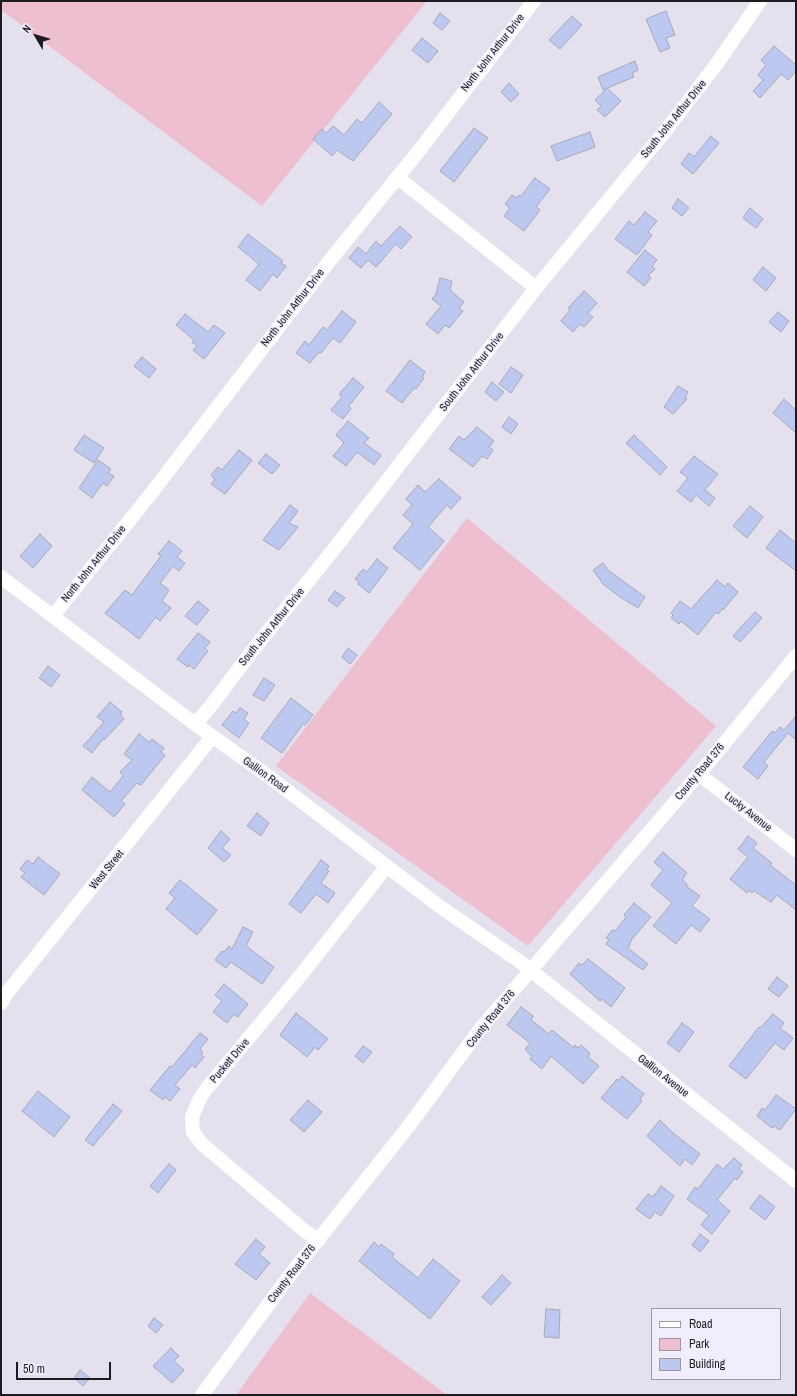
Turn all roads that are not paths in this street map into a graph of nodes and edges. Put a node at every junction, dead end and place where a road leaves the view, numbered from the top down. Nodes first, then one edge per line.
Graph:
1 (534, 1) edge
2 (760, 1) edge
3 (397, 177) junction
4 (536, 288) junction
5 (1, 577) edge
6 (53, 616) junction
7 (796, 656) edge
8 (195, 724) junction
9 (212, 737) junction
10 (700, 774) junction
11 (796, 850) edge
12 (387, 866) junction
13 (530, 972) junction
14 (1, 1003) edge
15 (796, 1180) edge
16 (319, 1240) junction
17 (202, 1395) edge

1 - 3 street, North John Arthur Drive
2 - 4 street, South John Arthur Drive
3 - 4 street
3 - 6 street, North John Arthur Drive
4 - 8 street, South John Arthur Drive
5 - 6 street, Gallion Road
6 - 8 street, Gallion Road
7 - 10 street, County Road 376
8 - 9 street, Gallion Road
9 - 12 street, Gallion Road
9 - 14 street, West Street
10 - 11 street, Lucky Avenue
10 - 13 street, County Road 376
12 - 13 street, Gallion Road
12 - 16 street, Puckett Drive
13 - 15 street, Gallion Avenue
13 - 16 street, County Road 376
16 - 17 street, County Road 376

